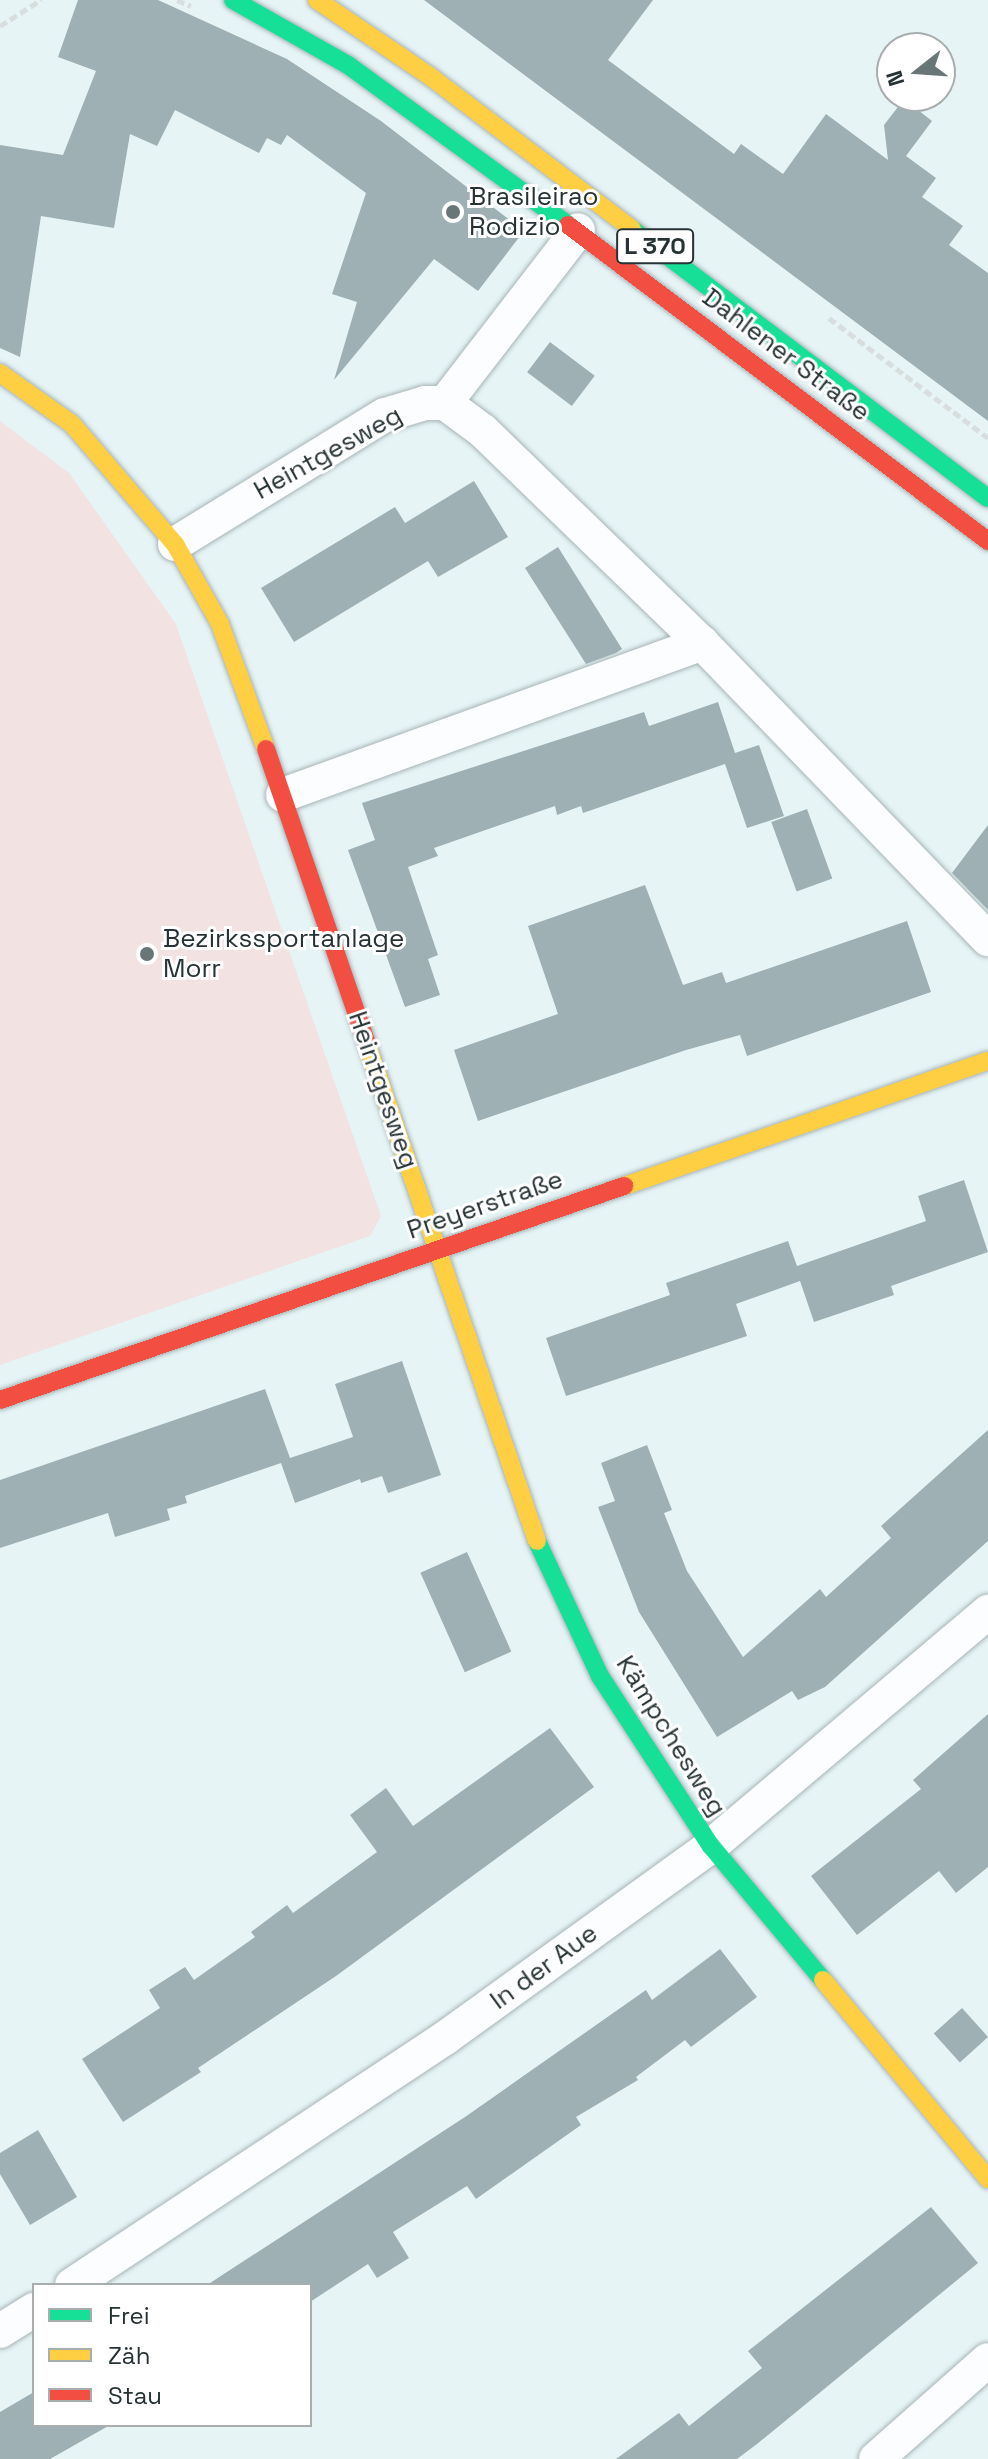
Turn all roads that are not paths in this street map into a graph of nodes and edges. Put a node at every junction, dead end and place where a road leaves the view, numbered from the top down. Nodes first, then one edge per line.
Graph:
1 (233, 0) edge
2 (317, 0) edge
3 (578, 230) junction
4 (0, 373) edge
5 (445, 403) junction
6 (988, 498) edge
7 (988, 541) edge
8 (175, 544) junction
9 (702, 643) junction
10 (283, 795) junction
11 (988, 939) edge
12 (988, 1061) edge
13 (436, 1249) junction
14 (0, 1400) edge
15 (988, 1612) edge
16 (711, 1846) junction
17 (988, 2179) edge
18 (75, 2283) edge
19 (32, 2311) edge
20 (0, 2331) edge
21 (988, 2360) edge
22 (876, 2459) edge

1 - 3 street, Dahlener Straße / L 370
2 - 6 street, Dahlener Straße / L 370
3 - 5 street
3 - 7 street, Dahlener Straße / L 370
4 - 8 street, Heintgesweg
5 - 8 street, Heintgesweg
5 - 9 street
8 - 10 street, Heintgesweg
9 - 10 street
9 - 11 street
10 - 13 street, Heintgesweg
12 - 13 street, Preyerstraße
13 - 14 street, Preyerstraße
13 - 16 street, Kämpchesweg
15 - 16 street, In der Aue
16 - 17 street, Kämpchesweg
16 - 18 street, In der Aue
19 - 20 street
21 - 22 street

